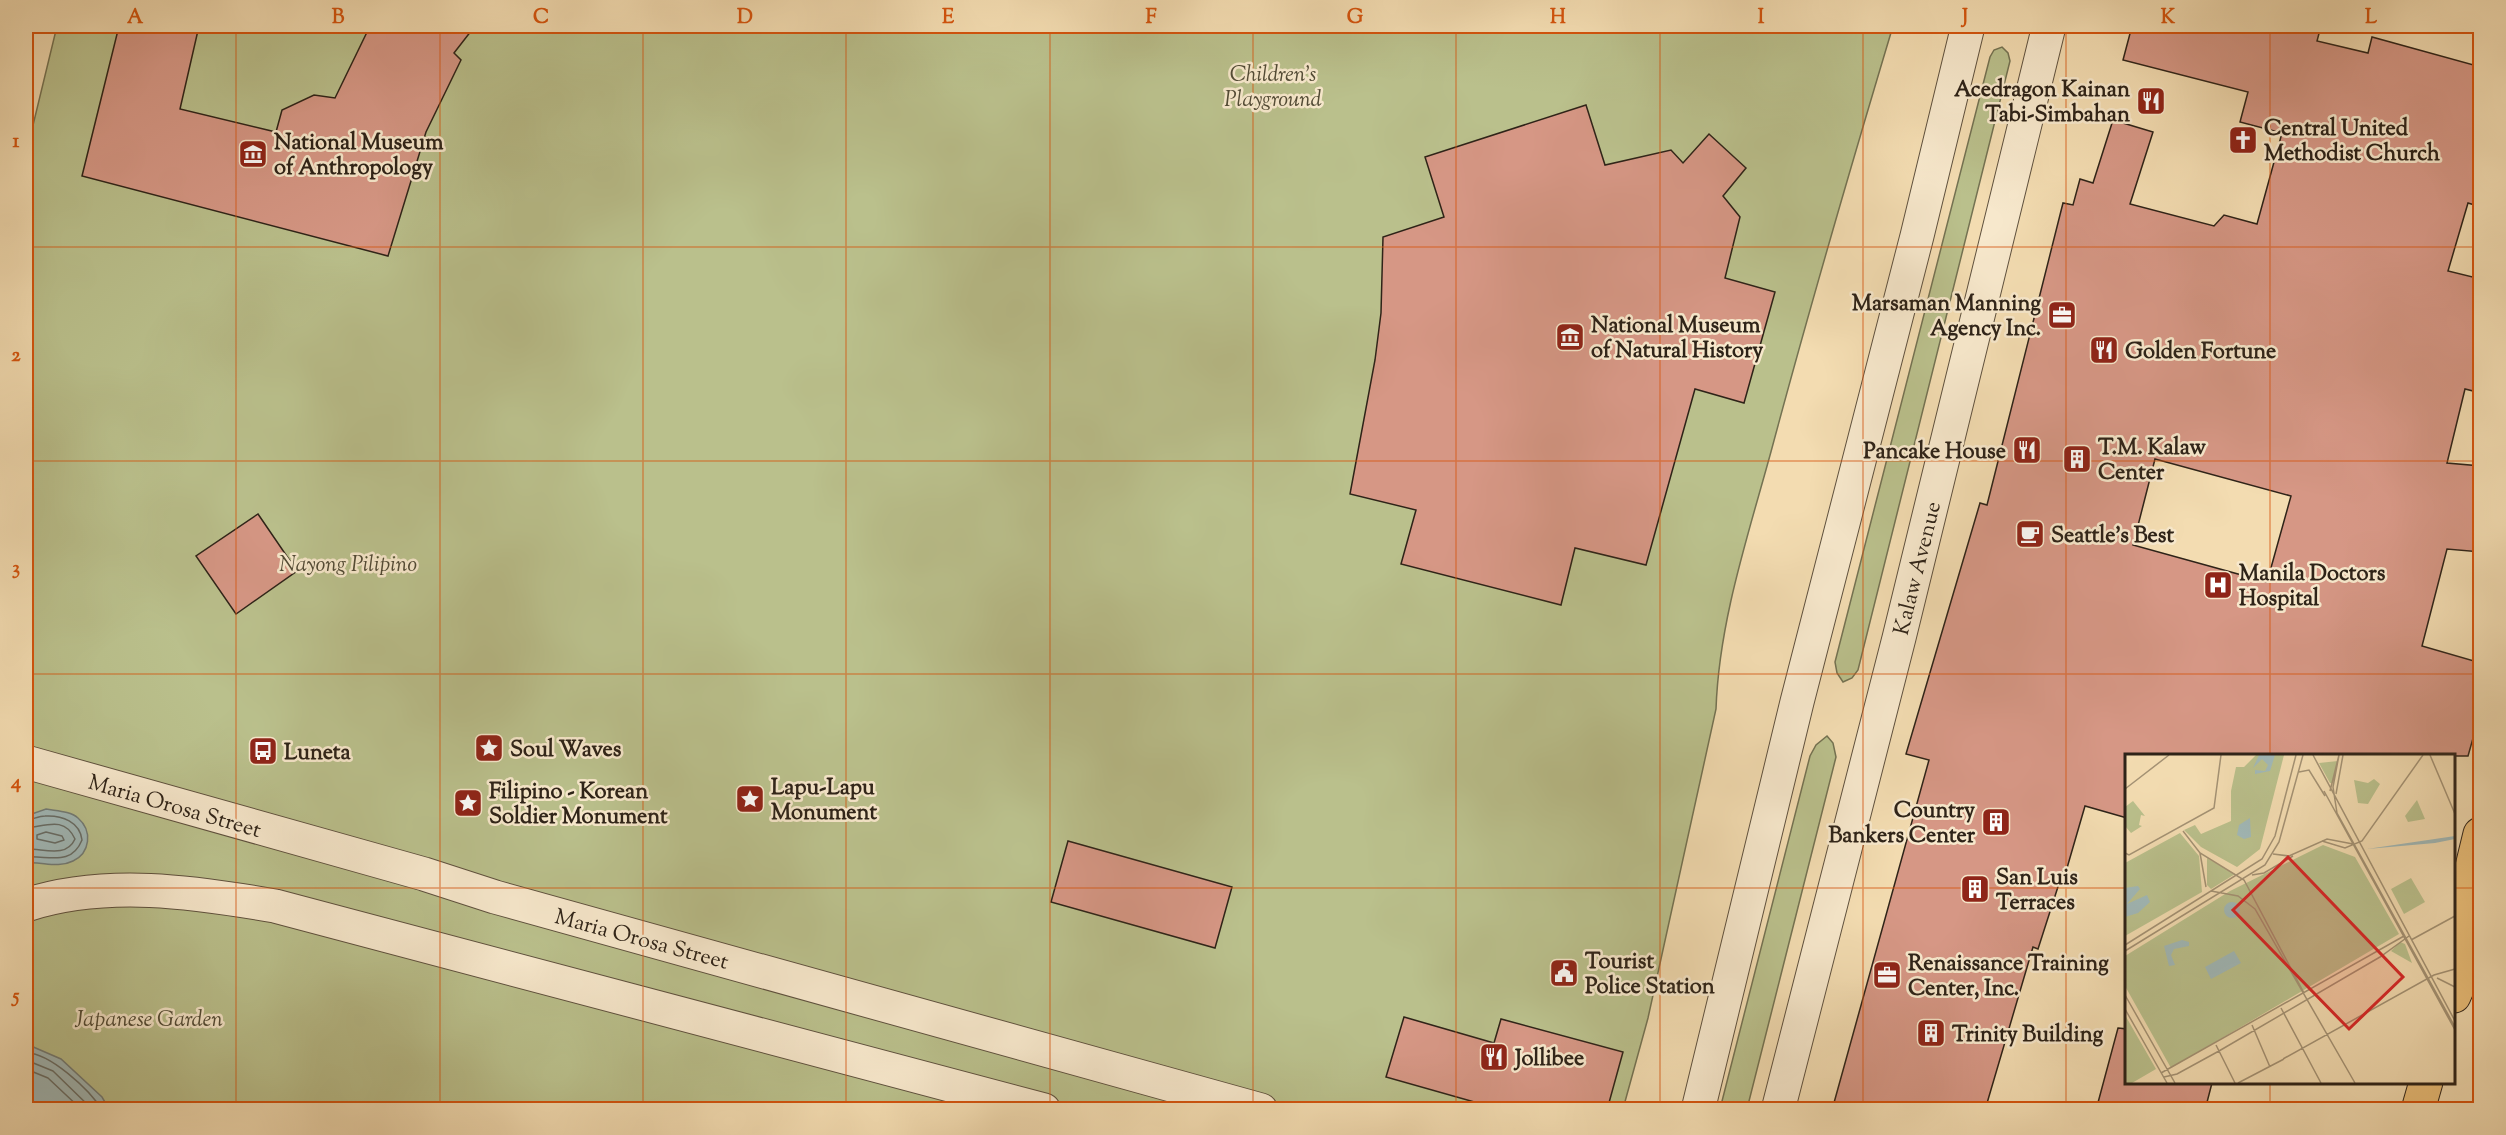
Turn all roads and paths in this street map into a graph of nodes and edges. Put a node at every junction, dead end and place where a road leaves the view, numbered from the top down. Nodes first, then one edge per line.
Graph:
1 (1968, 26) edge
2 (2049, 26) edge
3 (26, 762) edge
4 (2481, 834) edge
5 (2472, 900) edge
6 (26, 905) edge
7 (2481, 937) edge
8 (2455, 939) edge
9 (2455, 994) edge
10 (2426, 1084) edge
11 (1044, 1110) edge
12 (1261, 1110) edge
13 (1698, 1110) edge
14 (1778, 1110) edge
15 (2418, 1110) edge

1 - 13 street
2 - 14 street, Kalaw Avenue
3 - 12 street, Maria Orosa Street
4 - 5 main road
5 - 8 main road
6 - 11 street
7 - 9 main road
10 - 15 main road

